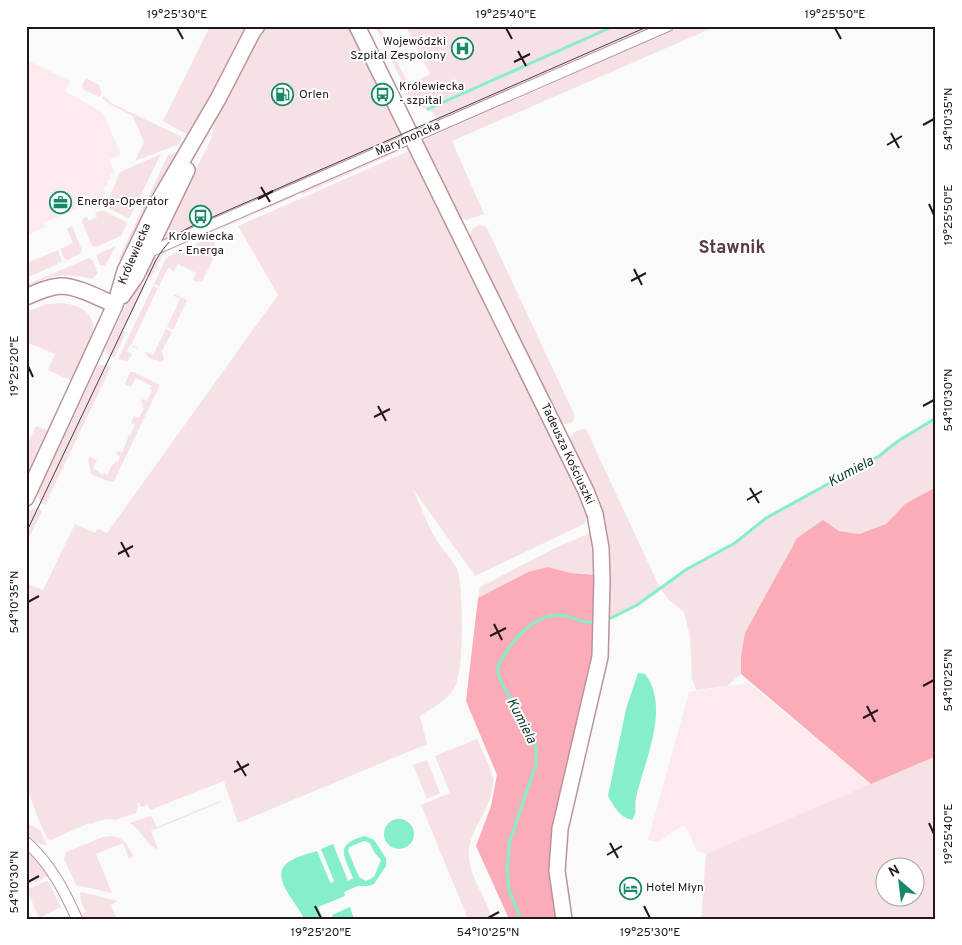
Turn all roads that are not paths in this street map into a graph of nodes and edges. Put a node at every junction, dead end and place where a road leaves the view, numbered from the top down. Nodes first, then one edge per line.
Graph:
1 (358, 26) edge
2 (668, 26) edge
3 (254, 28) edge
4 (218, 100) junction
5 (412, 138) junction
6 (147, 253) junction
7 (26, 297) edge
8 (115, 305) junction
9 (26, 498) edge
10 (26, 842) edge
11 (77, 919) edge
12 (564, 919) edge

1 - 5 street, Tadeusza Kościuszki
2 - 5 street, Marymoncka
3 - 4 street, Królewiecka
4 - 6 street, Królewiecka
4 - 8 street, Królewiecka
5 - 6 street, Marymoncka
5 - 12 street, Tadeusza Kościuszki
6 - 8 street, Królewiecka
7 - 8 street
8 - 9 street, Królewiecka
10 - 11 street

